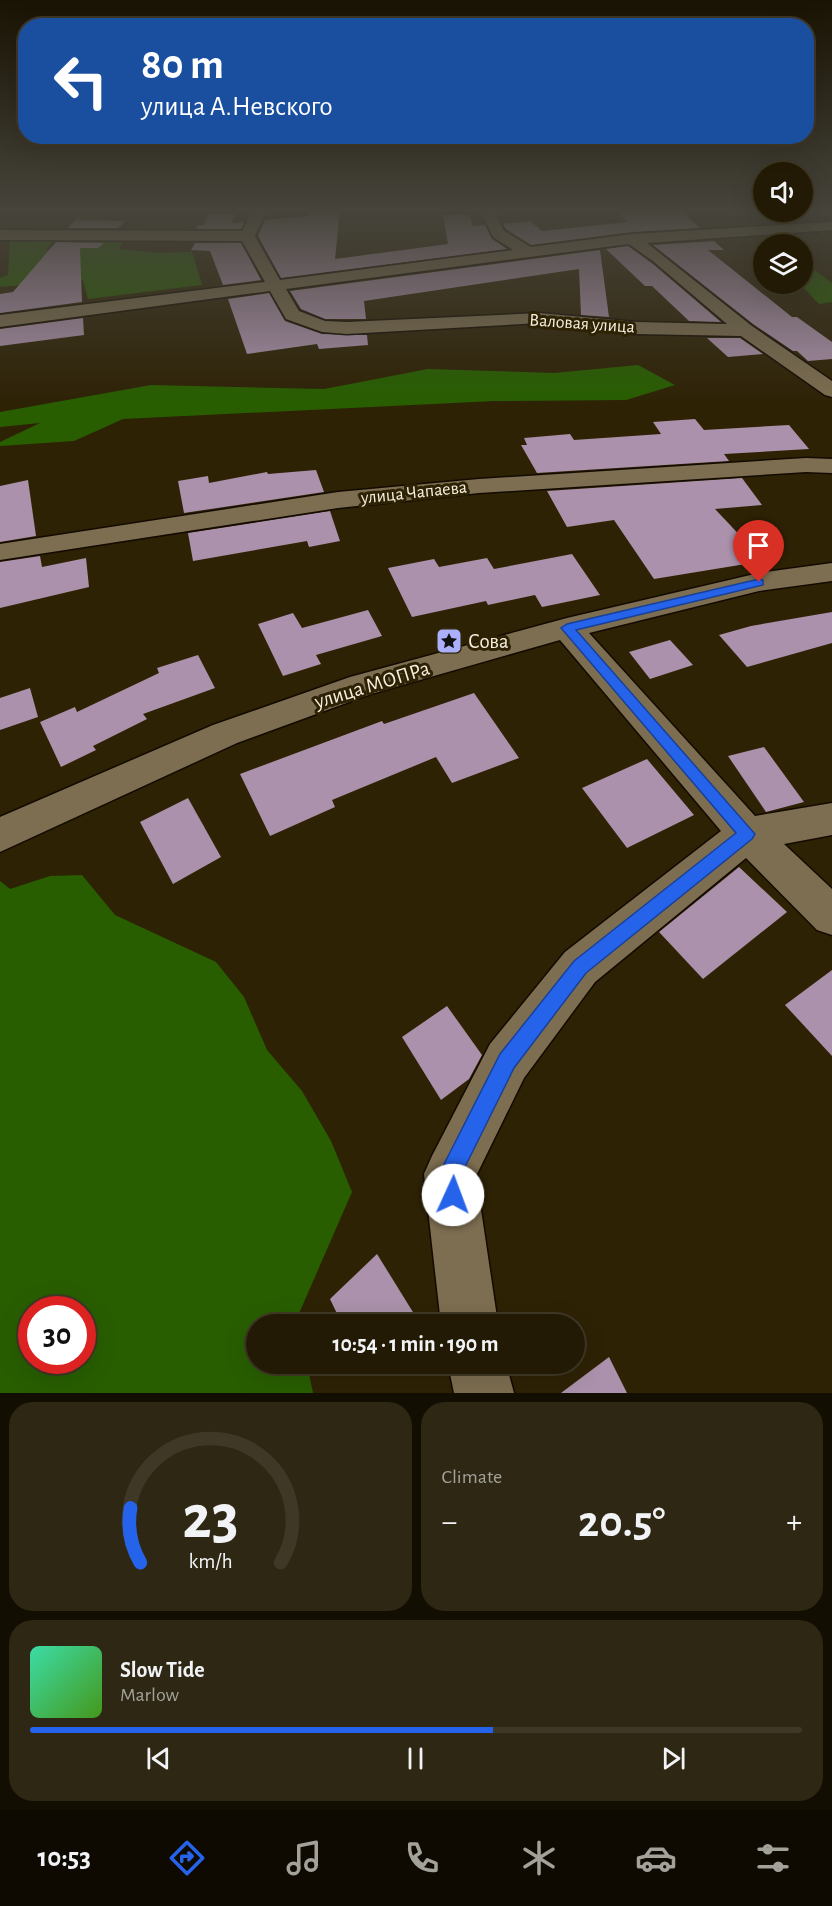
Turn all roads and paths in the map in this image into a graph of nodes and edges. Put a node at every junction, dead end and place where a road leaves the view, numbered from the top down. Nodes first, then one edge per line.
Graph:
1 (269, 275) edge
2 (356, 275) edge
3 (679, 275) edge
4 (275, 286) junction
5 (0, 321) edge
6 (746, 330) junction
7 (832, 391) edge
8 (832, 466) edge
9 (0, 552) edge
10 (832, 572) edge
11 (567, 628) junction
12 (832, 819) edge
13 (747, 834) junction
14 (0, 835) edge
15 (832, 916) edge
16 (469, 1314) edge
17 (479, 1374) edge
18 (484, 1393) edge

1 - 4 street, Валовая улица
2 - 4 street
3 - 6 street
4 - 5 street
4 - 6 street, Валовая улица
6 - 7 street
8 - 9 street, улица Чапаева
10 - 11 street, улица МОПРа
11 - 13 street
11 - 14 street, улица МОПРа
12 - 13 street
13 - 15 street
13 - 16 street
17 - 18 street

